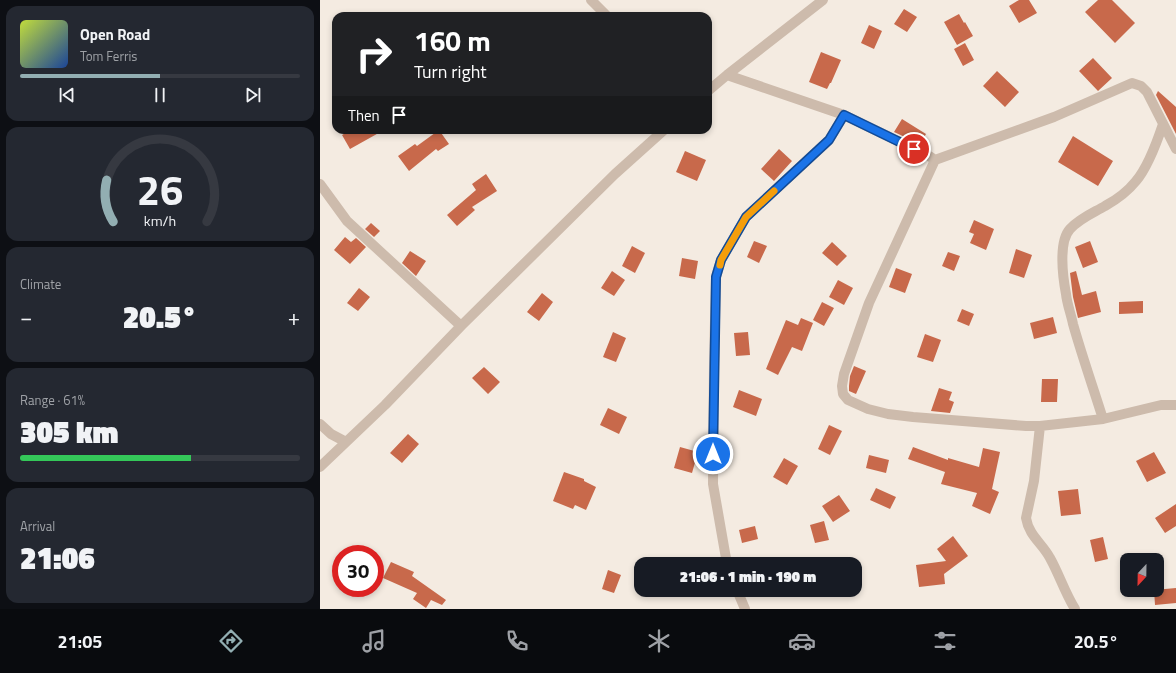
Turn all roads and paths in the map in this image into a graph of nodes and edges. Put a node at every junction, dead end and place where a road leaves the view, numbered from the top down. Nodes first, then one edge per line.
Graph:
1 (591, 0) edge
2 (823, 0) edge
3 (603, 12) edge
4 (727, 75) junction
5 (712, 88) edge
6 (844, 115) junction
7 (1163, 124) junction
8 (659, 134) edge
9 (1176, 149) edge
10 (935, 160) junction
11 (320, 184) edge
12 (461, 326) junction
13 (1176, 405) edge
14 (1103, 419) junction
15 (320, 424) edge
16 (1040, 426) junction
17 (346, 442) junction
18 (320, 467) edge
19 (726, 557) edge
20 (740, 597) edge
21 (745, 609) edge
22 (1075, 609) edge

1 - 3 street
2 - 4 street
4 - 5 street
4 - 6 street
6 - 10 street
6 - 19 street
7 - 9 street
7 - 10 street
7 - 14 street
8 - 12 street
10 - 16 street
11 - 12 street
12 - 17 street
13 - 14 street
14 - 16 street
15 - 17 street
16 - 22 street
17 - 18 street
20 - 21 street

